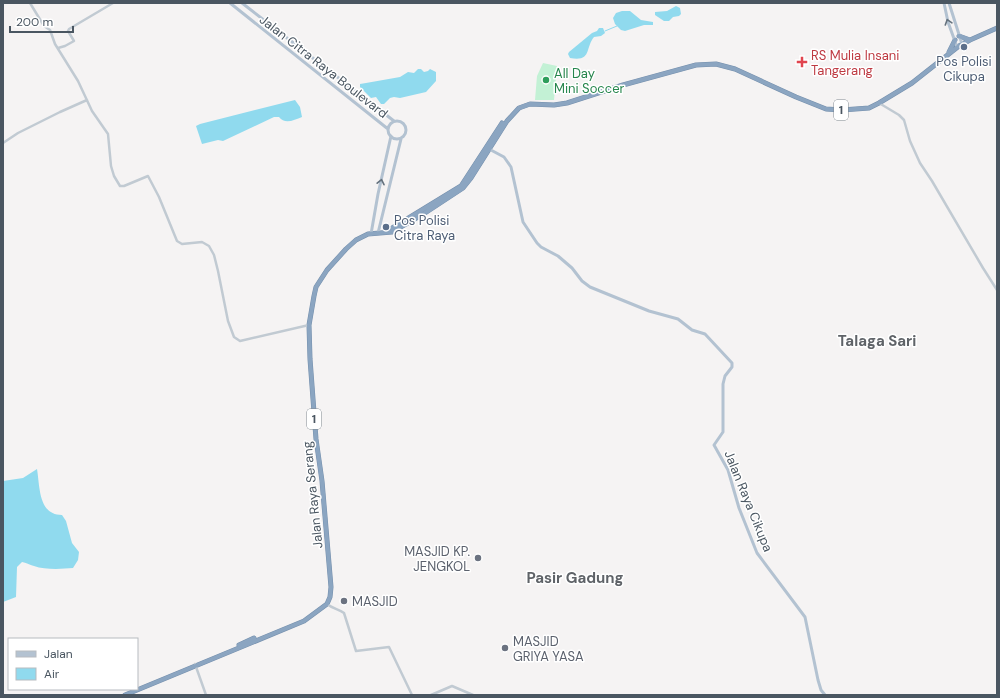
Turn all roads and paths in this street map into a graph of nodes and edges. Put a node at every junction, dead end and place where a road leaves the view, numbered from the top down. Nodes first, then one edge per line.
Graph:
1 (30, 3) edge
2 (113, 3) edge
3 (230, 3) edge
4 (242, 3) edge
5 (944, 3) edge
6 (950, 3) edge
7 (997, 28) edge
8 (959, 36) junction
9 (954, 40) junction
10 (970, 40) junction
11 (962, 44) junction
12 (957, 47) junction
13 (58, 48) junction
14 (949, 52) junction
15 (314, 60) junction
16 (318, 63) junction
17 (310, 67) junction
18 (313, 70) junction
19 (614, 88) junction
20 (87, 100) junction
21 (879, 103) junction
22 (394, 121) junction
23 (388, 129) junction
24 (391, 136) junction
25 (401, 138) junction
26 (3, 143) edge
27 (389, 144) junction
28 (399, 145) junction
29 (489, 149) junction
30 (378, 194) junction
31 (387, 196) junction
32 (388, 232) junction
33 (378, 233) junction
34 (371, 234) junction
35 (997, 290) edge
36 (309, 325) junction
37 (327, 604) junction
38 (195, 665) junction
39 (138, 689) edge
40 (136, 690) edge
41 (125, 695) edge
42 (206, 695) edge
43 (412, 695) edge
44 (431, 695) edge
45 (473, 695) edge
46 (825, 695) edge

1 - 13 street
2 - 13 street
3 - 17 main road, Jalan Citra Raya Boulevard
4 - 15 main road, Jalan Citra Raya Boulevard
9 -> 5 main road
6 - 8 main road
7 - 10 highway, 1
8 - 10 highway
8 - 11 main road
9 - 12 main road
9 - 14 highway
10 - 11 highway, 1
11 - 12 highway, 1
12 - 14 highway, 1
13 - 20 street
14 - 21 highway, 1
15 - 16 main road, Jalan Citra Raya Boulevard
15 - 17 main road
16 - 18 main road
16 - 22 main road, Jalan Citra Raya Boulevard
17 - 18 main road, Jalan Citra Raya Boulevard
18 - 23 main road, Jalan Citra Raya Boulevard
19 - 21 highway, Jalan Raya Serang / 1
19 - 29 highway, Jalan Raya Serang / 1
19 - 32 highway, Jalan Raya Serang / 1
20 - 26 street
20 - 36 street
21 - 35 street
22 - 23 main road
22 - 25 main road
23 - 24 main road
24 - 25 main road
24 - 27 main road, Jalan Citra Raya Boulevard
25 - 28 main road
27 - 28 main road
30 -> 27 main road, Jalan Citra Raya Boulevard
28 - 31 main road
29 - 32 highway, Jalan Raya Serang / 1
29 - 46 main road, Jalan Raya Cikupa
30 - 31 main road
30 - 34 main road, Jalan Citra Raya Boulevard
31 - 33 main road
32 - 33 highway, Jalan Raya Serang / 1
33 - 34 highway, Jalan Raya Serang / 1
34 - 36 highway, Jalan Raya Serang / 1
36 - 37 highway, Jalan Raya Serang / 1
37 - 38 highway
37 - 43 street
38 - 39 highway
38 - 42 street
40 - 41 highway
44 - 45 street

